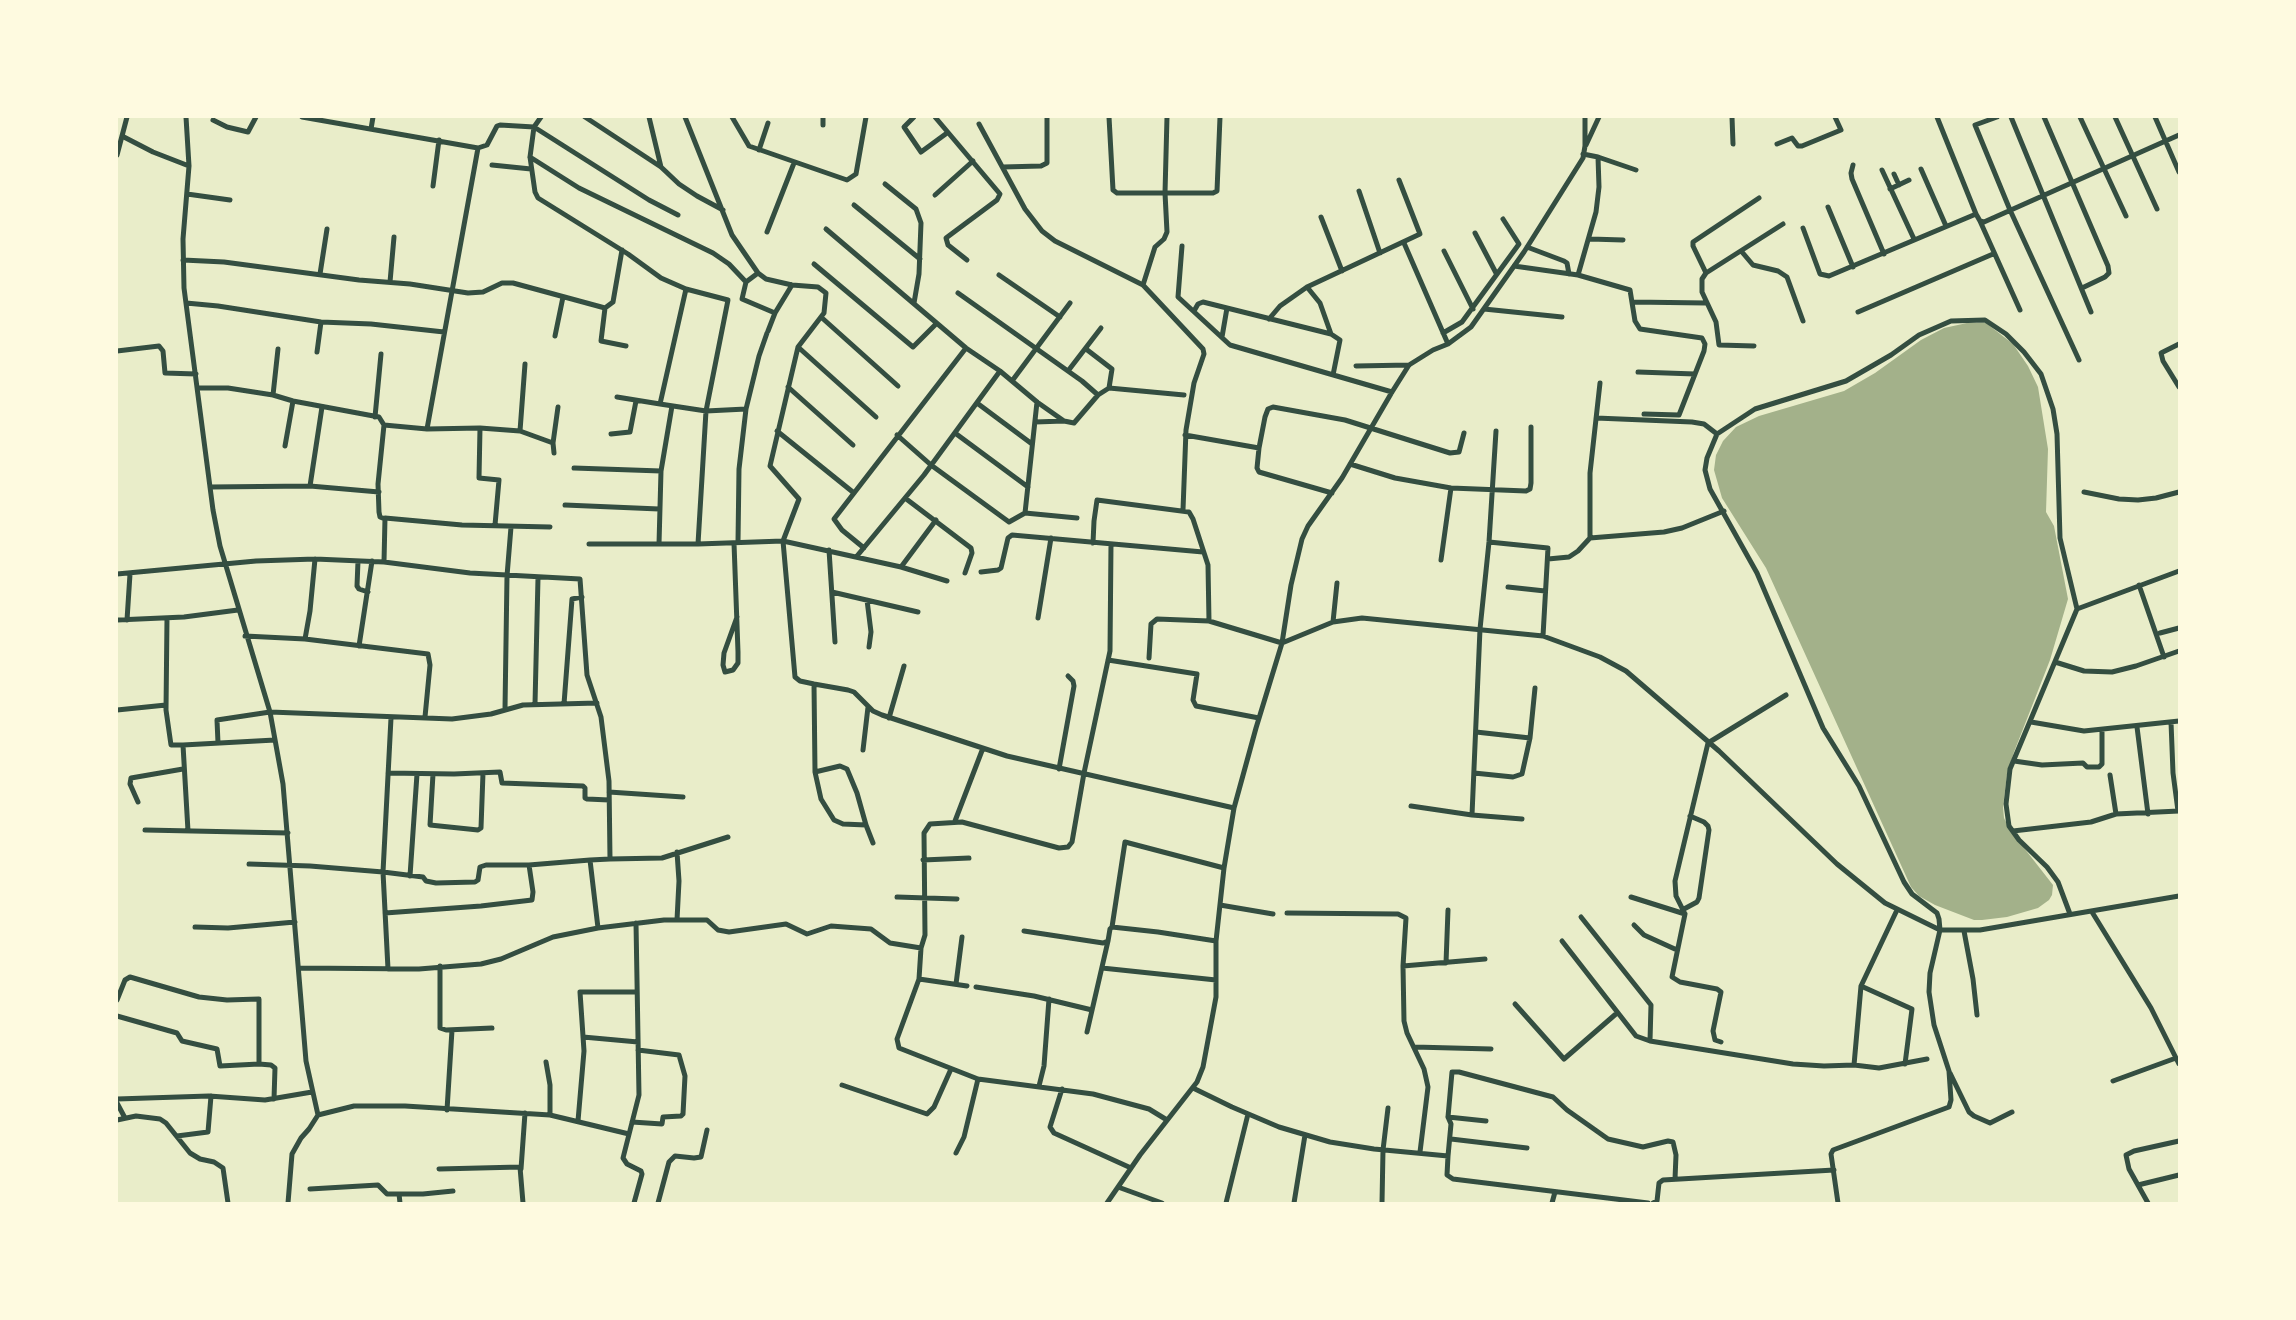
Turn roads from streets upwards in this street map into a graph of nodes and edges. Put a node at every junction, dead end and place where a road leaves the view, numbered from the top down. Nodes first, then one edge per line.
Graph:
1 (127, 117) edge
2 (186, 117) edge
3 (256, 117) edge
4 (302, 117) edge
5 (373, 117) edge
6 (541, 117) edge
7 (585, 117) edge
8 (649, 117) edge
9 (685, 117) edge
10 (732, 117) edge
11 (823, 117) edge
12 (866, 117) edge
13 (914, 117) edge
14 (935, 117) edge
15 (1047, 117) edge
16 (1109, 117) edge
17 (1167, 117) edge
18 (1220, 117) edge
19 (1585, 117) edge
20 (1599, 117) edge
21 (1732, 117) edge
22 (1835, 117) edge
23 (1937, 117) edge
24 (1997, 117) edge
25 (2011, 117) edge
26 (2044, 117) edge
27 (2080, 117) edge
28 (2115, 117) edge
29 (2155, 117) edge
30 (213, 120) dead end
31 (768, 123) dead end
32 (979, 124) dead end
33 (823, 126) dead end
34 (534, 127) junction
35 (371, 129) junction
36 (120, 133) edge
37 (947, 133) junction
38 (2179, 135) edge
39 (439, 140) junction
40 (2165, 141) junction
41 (1733, 144) dead end
42 (1777, 144) dead end
43 (1585, 146) junction
44 (478, 148) junction
45 (759, 150) junction
46 (117, 154) edge
47 (1583, 154) junction
48 (2132, 155) junction
49 (530, 157) junction
50 (1598, 157) junction
51 (973, 162) junction
52 (794, 163) junction
53 (492, 165) dead end
54 (1852, 165) dead end
55 (189, 166) junction
56 (661, 167) junction
57 (1003, 167) junction
58 (2103, 168) junction
59 (531, 169) junction
60 (1921, 169) dead end
61 (1636, 170) dead end
62 (1882, 170) dead end
63 (2179, 172) edge
64 (1894, 174) dead end
65 (1399, 180) dead end
66 (1909, 180) dead end
67 (2072, 182) junction
68 (885, 184) dead end
69 (1899, 185) junction
70 (433, 186) dead end
71 (1890, 189) junction
72 (1359, 191) dead end
73 (1165, 193) junction
74 (188, 194) junction
75 (935, 195) dead end
76 (2042, 196) junction
77 (1759, 198) dead end
78 (230, 200) dead end
79 (854, 205) dead end
80 (1828, 207) dead end
81 (2157, 209) dead end
82 (723, 210) junction
83 (2010, 210) junction
84 (1976, 214) junction
85 (678, 215) dead end
86 (2126, 216) dead end
87 (1321, 217) dead end
88 (1503, 219) dead end
89 (1980, 221) junction
90 (1783, 224) dead end
91 (1947, 226) junction
92 (1803, 228) dead end
93 (327, 229) dead end
94 (826, 229) dead end
95 (766, 231) dead end
96 (1475, 233) dead end
97 (394, 237) dead end
98 (1590, 239) junction
99 (1914, 239) junction
100 (1623, 240) dead end
101 (1404, 243) junction
102 (1182, 246) dead end
103 (1527, 247) junction
104 (622, 250) junction
105 (1444, 251) dead end
106 (1742, 252) junction
107 (1380, 253) junction
108 (1884, 254) junction
109 (1993, 254) junction
110 (920, 259) junction
111 (183, 260) junction
112 (967, 260) dead end
113 (814, 264) dead end
114 (1514, 266) junction
115 (1853, 267) junction
116 (1342, 271) junction
117 (758, 273) junction
118 (1496, 273) junction
119 (1706, 273) junction
120 (320, 274) junction
121 (1569, 274) junction
122 (999, 275) dead end
123 (1578, 275) junction
124 (835, 281) junction
125 (390, 282) junction
126 (746, 282) junction
127 (792, 285) junction
128 (1143, 285) junction
129 (1307, 287) junction
130 (2082, 288) junction
131 (451, 289) junction
132 (686, 289) junction
133 (826, 293) junction
134 (958, 293) dead end
135 (563, 297) junction
136 (1632, 302) junction
137 (186, 303) junction
138 (914, 303) junction
139 (1070, 303) dead end
140 (1706, 303) junction
141 (605, 308) junction
142 (1227, 309) junction
143 (1473, 309) junction
144 (1484, 309) junction
145 (2020, 310) dead end
146 (1194, 311) junction
147 (1858, 312) dead end
148 (2091, 312) dead end
149 (775, 313) junction
150 (1060, 316) junction
151 (1562, 316) dead end
152 (821, 317) junction
153 (1269, 319) junction
154 (1803, 321) dead end
155 (321, 322) junction
156 (936, 324) junction
157 (1101, 328) dead end
158 (444, 332) junction
159 (1443, 333) junction
160 (1331, 334) junction
161 (555, 336) dead end
162 (1222, 337) junction
163 (1448, 344) junction
164 (2179, 344) edge
165 (626, 346) dead end
166 (798, 346) junction
167 (1754, 346) dead end
168 (966, 348) junction
169 (278, 349) dead end
170 (1035, 349) junction
171 (1086, 349) junction
172 (117, 351) edge
173 (317, 352) dead end
174 (381, 354) dead end
175 (2079, 360) dead end
176 (525, 364) dead end
177 (1409, 365) junction
178 (1356, 366) dead end
179 (1000, 371) junction
180 (1068, 371) junction
181 (1638, 372) dead end
182 (196, 374) junction
183 (1695, 374) junction
184 (1334, 375) junction
185 (1012, 381) junction
186 (1600, 383) dead end
187 (898, 386) dead end
188 (788, 387) junction
189 (2179, 387) edge
190 (198, 388) junction
191 (1108, 388) junction
192 (1392, 392) junction
193 (273, 395) junction
194 (1184, 395) dead end
195 (1098, 396) junction
196 (617, 397) dead end
197 (293, 401) junction
198 (636, 401) junction
199 (1037, 402) junction
200 (977, 403) junction
201 (660, 404) junction
202 (322, 406) junction
203 (672, 406) junction
204 (558, 407) dead end
205 (746, 409) junction
206 (706, 411) junction
207 (1644, 414) dead end
208 (375, 417) junction
209 (876, 417) dead end
210 (1596, 418) junction
211 (1064, 421) junction
212 (1035, 422) junction
213 (384, 425) junction
214 (1532, 427) dead end
215 (480, 428) junction
216 (1372, 428) junction
217 (427, 429) junction
218 (520, 431) junction
219 (777, 431) junction
220 (1496, 431) dead end
221 (955, 433) junction
222 (1464, 433) dead end
223 (611, 434) dead end
224 (1717, 434) junction
225 (897, 435) junction
226 (1185, 435) junction
227 (553, 443) junction
228 (1032, 444) junction
229 (853, 445) dead end
230 (285, 446) dead end
231 (1259, 448) junction
232 (554, 453) dead end
233 (1350, 464) junction
234 (931, 465) junction
235 (574, 468) dead end
236 (661, 471) junction
237 (310, 486) junction
238 (210, 487) junction
239 (1028, 487) junction
240 (1451, 488) junction
241 (1492, 490) junction
242 (379, 492) junction
243 (2084, 492) dead end
244 (2179, 492) edge
245 (854, 493) junction
246 (1332, 494) junction
247 (905, 498) junction
248 (566, 505) dead end
249 (659, 508) junction
250 (1183, 510) junction
251 (1724, 511) junction
252 (1025, 513) junction
253 (1077, 518) dead end
254 (385, 519) junction
255 (936, 520) junction
256 (495, 525) junction
257 (511, 527) junction
258 (550, 527) dead end
259 (1051, 538) junction
260 (1590, 538) junction
261 (783, 541) junction
262 (736, 542) junction
263 (1489, 542) junction
264 (1094, 543) junction
265 (589, 544) dead end
266 (659, 544) junction
267 (698, 544) junction
268 (1111, 544) junction
269 (864, 548) junction
270 (829, 550) junction
271 (1203, 552) junction
272 (857, 556) junction
273 (315, 559) junction
274 (1548, 559) junction
275 (1441, 560) dead end
276 (358, 561) junction
277 (372, 561) junction
278 (384, 562) junction
279 (225, 565) junction
280 (901, 567) junction
281 (2179, 571) edge
282 (981, 572) dead end
283 (965, 573) dead end
284 (117, 574) edge
285 (130, 574) junction
286 (507, 576) junction
287 (538, 578) junction
288 (947, 581) dead end
289 (1337, 583) dead end
290 (2139, 585) junction
291 (1508, 586) dead end
292 (1545, 591) junction
293 (368, 592) junction
294 (832, 592) junction
295 (582, 597) junction
296 (867, 600) junction
297 (2077, 609) junction
298 (238, 610) junction
299 (918, 612) dead end
300 (736, 617) junction
301 (166, 618) junction
302 (1038, 618) dead end
303 (117, 620) edge
304 (127, 620) junction
305 (1209, 621) junction
306 (1333, 622) junction
307 (2179, 628) edge
308 (1480, 629) junction
309 (2160, 633) dead end
310 (245, 636) junction
311 (1543, 636) junction
312 (305, 639) junction
313 (835, 642) dead end
314 (1282, 643) junction
315 (359, 646) junction
316 (869, 647) dead end
317 (2179, 651) edge
318 (2164, 657) junction
319 (1149, 658) dead end
320 (1108, 660) junction
321 (2055, 662) junction
322 (904, 666) dead end
323 (1068, 676) dead end
324 (814, 684) junction
325 (1535, 688) dead end
326 (1786, 695) dead end
327 (597, 703) junction
328 (564, 704) junction
329 (166, 705) junction
330 (535, 705) junction
331 (868, 707) junction
332 (505, 709) junction
333 (117, 710) edge
334 (270, 712) junction
335 (425, 717) junction
336 (391, 718) junction
337 (889, 718) junction
338 (1259, 718) junction
339 (2179, 721) edge
340 (2031, 722) junction
341 (2171, 722) junction
342 (2137, 727) junction
343 (2102, 730) junction
344 (1476, 732) junction
345 (1530, 738) junction
346 (276, 740) junction
347 (218, 743) junction
348 (1708, 743) junction
349 (183, 745) junction
350 (982, 748) junction
351 (863, 750) dead end
352 (2014, 761) junction
353 (183, 769) junction
354 (1059, 769) junction
355 (815, 772) junction
356 (388, 773) junction
357 (483, 773) junction
358 (1084, 773) junction
359 (1474, 773) junction
360 (417, 774) junction
361 (433, 774) junction
362 (2110, 775) dead end
363 (609, 792) junction
364 (683, 797) dead end
365 (609, 801) junction
366 (138, 802) dead end
367 (1411, 806) dead end
368 (1234, 808) junction
369 (2179, 811) edge
370 (2116, 814) junction
371 (2148, 814) junction
372 (1472, 815) junction
373 (1690, 816) junction
374 (1522, 819) dead end
375 (955, 821) junction
376 (866, 825) junction
377 (145, 830) dead end
378 (188, 831) junction
379 (2013, 831) junction
380 (288, 833) junction
381 (728, 837) dead end
382 (873, 843) dead end
383 (677, 852) junction
384 (969, 858) dead end
385 (610, 859) junction
386 (590, 860) junction
387 (922, 860) junction
388 (249, 864) dead end
389 (291, 865) junction
390 (529, 865) junction
391 (1224, 868) junction
392 (383, 872) junction
393 (410, 876) junction
394 (2179, 896) edge
395 (897, 897) dead end
396 (1631, 897) dead end
397 (923, 898) junction
398 (957, 899) dead end
399 (1220, 905) junction
400 (1448, 910) dead end
401 (1897, 910) junction
402 (1684, 912) junction
403 (2092, 912) junction
404 (385, 913) junction
405 (1287, 913) dead end
406 (1273, 914) dead end
407 (2070, 914) junction
408 (1581, 917) dead end
409 (676, 920) junction
410 (295, 922) junction
411 (636, 923) junction
412 (1634, 925) dead end
413 (195, 927) dead end
414 (1112, 927) junction
415 (598, 928) junction
416 (1940, 930) junction
417 (1024, 931) dead end
418 (1964, 931) junction
419 (962, 937) dead end
420 (1108, 941) junction
421 (1216, 941) junction
422 (1562, 941) dead end
423 (921, 948) junction
424 (1677, 950) junction
425 (1485, 959) dead end
426 (1446, 963) junction
427 (440, 966) junction
428 (1403, 966) junction
429 (299, 968) junction
430 (1102, 968) junction
431 (388, 969) junction
432 (919, 979) junction
433 (1216, 980) junction
434 (956, 984) junction
435 (967, 986) dead end
436 (1861, 986) junction
437 (976, 987) dead end
438 (637, 992) junction
439 (117, 999) edge
440 (1048, 999) junction
441 (1515, 1004) dead end
442 (1092, 1010) junction
443 (1617, 1013) junction
444 (117, 1016) edge
445 (1977, 1016) dead end
446 (492, 1028) dead end
447 (452, 1030) junction
448 (1087, 1032) dead end
449 (583, 1037) junction
450 (1650, 1041) junction
451 (638, 1042) junction
452 (1721, 1042) dead end
453 (1414, 1047) junction
454 (1491, 1049) dead end
455 (639, 1050) junction
456 (1927, 1059) dead end
457 (2177, 1061) edge
458 (546, 1062) dead end
459 (259, 1064) junction
460 (1905, 1064) junction
461 (1854, 1065) junction
462 (951, 1069) junction
463 (1949, 1071) junction
464 (978, 1079) junction
465 (2113, 1082) dead end
466 (842, 1085) dead end
467 (1039, 1086) junction
468 (1193, 1088) junction
469 (1062, 1089) junction
470 (312, 1092) junction
471 (211, 1096) junction
472 (274, 1100) junction
473 (117, 1101) edge
474 (1388, 1108) dead end
475 (447, 1110) junction
476 (2012, 1112) dead end
477 (525, 1113) junction
478 (1248, 1114) junction
479 (318, 1115) junction
480 (550, 1115) junction
481 (1448, 1117) junction
482 (125, 1118) junction
483 (117, 1120) edge
484 (1167, 1120) junction
485 (578, 1121) junction
486 (1486, 1121) dead end
487 (632, 1122) junction
488 (707, 1130) dead end
489 (629, 1134) junction
490 (1305, 1135) junction
491 (177, 1136) junction
492 (1451, 1139) junction
493 (2179, 1141) edge
494 (1527, 1148) dead end
495 (1383, 1150) junction
496 (1420, 1152) junction
497 (956, 1153) dead end
498 (1448, 1155) junction
499 (1131, 1168) junction
500 (439, 1169) dead end
501 (521, 1169) junction
502 (1834, 1170) junction
503 (2179, 1175) edge
504 (1675, 1179) junction
505 (2138, 1185) junction
506 (1118, 1187) junction
507 (310, 1189) dead end
508 (453, 1191) dead end
509 (1555, 1192) junction
510 (399, 1194) junction
511 (228, 1203) edge
512 (288, 1203) edge
513 (400, 1203) edge
514 (523, 1203) edge
515 (634, 1203) edge
516 (658, 1203) edge
517 (1107, 1203) edge
518 (1162, 1203) edge
519 (1226, 1203) edge
520 (1294, 1203) edge
521 (1382, 1203) edge
522 (1552, 1203) edge
523 (1632, 1203) edge
524 (1650, 1203) edge
525 (1838, 1203) edge
526 (2148, 1203) edge

1 - 36 street
2 - 55 street
3 - 30 street
4 - 35 street
5 - 35 street
6 - 34 street
7 - 56 street
8 - 56 street
9 - 82 street
10 - 45 street
11 - 33 street
12 - 52 street
13 - 37 street
14 - 37 street
15 - 57 street
16 - 73 street
17 - 73 street
18 - 73 street
19 - 43 street
20 - 43 street
21 - 41 street
22 - 42 street
23 - 84 street
24 - 83 street
25 - 76 street
26 - 67 street
27 - 58 street
28 - 48 street
29 - 40 street
31 - 45 street
32 - 57 street
34 - 44 street
34 - 49 street
34 - 85 street
35 - 39 street
36 - 46 street
36 - 55 street
37 - 51 street
38 - 40 street
39 - 44 street
39 - 70 street
40 - 48 street
40 - 63 street
43 - 47 street
44 - 131 street
45 - 52 street
47 - 50 street
47 - 103 street
48 - 58 street
48 - 81 street
49 - 59 street
49 - 126 street
50 - 61 street
50 - 98 street
51 - 75 street
51 - 112 street
52 - 95 street
53 - 59 street
54 - 108 street
55 - 74 street
56 - 82 street
57 - 128 street
58 - 67 street
58 - 86 street
59 - 104 street
60 - 91 street
62 - 71 street
64 - 69 street
65 - 101 street
66 - 69 street
67 - 76 street
67 - 130 street
68 - 110 street
69 - 71 street
71 - 99 street
72 - 107 street
73 - 128 street
74 - 78 street
74 - 111 street
76 - 83 street
76 - 130 street
77 - 119 street
79 - 110 street
80 - 115 street
82 - 117 street
83 - 89 street
83 - 175 street
84 - 89 street
84 - 91 street
87 - 116 street
88 - 118 street
89 - 109 street
90 - 106 street
91 - 99 street
92 - 115 street
93 - 120 street
94 - 138 street
96 - 118 street
97 - 125 street
98 - 100 street
98 - 123 street
99 - 108 street
101 - 107 street
101 - 159 street
102 - 146 street
103 - 114 street
103 - 121 street
104 - 132 street
104 - 141 street
105 - 143 street
106 - 119 street
106 - 154 street
107 - 116 street
108 - 115 street
109 - 145 street
109 - 147 street
110 - 138 street
111 - 120 street
111 - 137 street
113 - 124 street
114 - 121 street
114 - 144 street
116 - 129 street
117 - 126 street
117 - 127 street
118 - 143 street
119 - 140 street
120 - 125 street
121 - 123 street
122 - 150 street
123 - 136 street
124 - 133 street
124 - 156 street
125 - 131 street
126 - 149 street
127 - 133 street
127 - 149 street
128 - 226 street
129 - 153 street
129 - 160 street
130 - 148 street
131 - 135 street
131 - 158 street
132 - 201 street
132 - 206 street
133 - 152 street
134 - 170 street
135 - 141 street
135 - 161 street
136 - 140 street
136 - 183 street
137 - 155 street
137 - 182 street
138 - 156 street
139 - 150 street
140 - 167 street
141 - 165 street
142 - 146 street
142 - 153 street
142 - 162 street
143 - 159 street
144 - 151 street
144 - 163 street
146 - 162 street
149 - 205 street
150 - 170 street
152 - 166 street
152 - 187 street
153 - 160 street
155 - 158 street
155 - 173 street
156 - 168 street
157 - 171 street
158 - 217 street
159 - 163 street
160 - 184 street
162 - 184 street
163 - 177 street
164 - 189 street
166 - 188 street
166 - 209 street
168 - 179 street
168 - 225 street
169 - 193 street
170 - 180 street
170 - 185 street
171 - 180 street
171 - 191 street
172 - 182 street
174 - 208 street
176 - 218 street
177 - 178 street
177 - 192 street
179 - 185 street
179 - 200 street
180 - 195 street
181 - 183 street
182 - 190 street
183 - 207 street
184 - 192 street
185 - 199 street
186 - 210 street
188 - 219 street
188 - 229 street
190 - 193 street
190 - 238 street
191 - 194 street
191 - 195 street
192 - 216 street
193 - 197 street
195 - 211 street
196 - 198 street
197 - 202 street
197 - 230 street
198 - 201 street
198 - 223 street
199 - 211 street
199 - 212 street
200 - 221 street
200 - 228 street
201 - 203 street
202 - 208 street
202 - 237 street
203 - 206 street
203 - 236 street
204 - 227 street
205 - 206 street
205 - 262 street
206 - 267 street
208 - 213 street
210 - 224 street
210 - 260 street
211 - 212 street
212 - 228 street
213 - 217 street
213 - 242 street
214 - 241 street
215 - 217 street
215 - 218 street
215 - 256 street
216 - 222 street
216 - 231 street
216 - 233 street
218 - 227 street
219 - 245 street
219 - 261 street
220 - 241 street
221 - 234 street
221 - 239 street
224 - 251 street
224 - 297 street
225 - 234 street
225 - 245 street
226 - 231 street
226 - 250 street
227 - 232 street
228 - 239 street
231 - 246 street
233 - 240 street
233 - 246 street
234 - 247 street
234 - 252 street
235 - 236 street
236 - 249 street
237 - 238 street
237 - 242 street
238 - 279 street
239 - 252 street
240 - 241 street
240 - 275 street
241 - 263 street
242 - 254 street
243 - 244 street
245 - 269 street
246 - 314 street
247 - 255 street
247 - 269 street
248 - 249 street
249 - 266 street
250 - 264 street
250 - 271 street
251 - 260 street
251 - 416 street
252 - 253 street
254 - 256 street
254 - 278 street
255 - 280 street
255 - 283 street
256 - 257 street
257 - 258 street
257 - 286 street
259 - 264 street
259 - 282 street
259 - 302 street
260 - 274 street
261 - 262 street
261 - 270 street
261 - 324 street
262 - 267 street
262 - 300 street
263 - 274 street
263 - 308 street
264 - 268 street
265 - 266 street
266 - 267 street
268 - 271 street
268 - 320 street
269 - 272 street
270 - 272 street
270 - 294 street
271 - 305 street
272 - 280 street
273 - 276 street
273 - 279 street
273 - 312 street
274 - 292 street
276 - 277 street
276 - 293 street
277 - 278 street
277 - 293 street
278 - 286 street
279 - 285 street
279 - 298 street
280 - 288 street
281 - 290 street
284 - 285 street
285 - 304 street
286 - 287 street
286 - 332 street
287 - 295 street
287 - 330 street
289 - 306 street
290 - 297 street
290 - 318 street
291 - 292 street
292 - 311 street
293 - 315 street
294 - 296 street
294 - 313 street
295 - 327 street
295 - 328 street
296 - 299 street
296 - 316 street
297 - 321 street
298 - 301 street
298 - 310 street
300 - 300 street
301 - 304 street
301 - 329 street
303 - 304 street
305 - 314 street
305 - 319 street
306 - 308 street
306 - 314 street
307 - 309 street
308 - 311 street
308 - 344 street
310 - 312 street
310 - 334 street
311 - 348 street
312 - 315 street
314 - 338 street
315 - 335 street
317 - 318 street
318 - 321 street
320 - 338 street
320 - 358 street
321 - 340 street
322 - 337 street
323 - 354 street
324 - 331 street
324 - 355 street
325 - 345 street
326 - 348 street
327 - 328 street
327 - 363 street
328 - 330 street
329 - 333 street
329 - 349 street
330 - 332 street
331 - 337 street
331 - 351 street
332 - 335 street
334 - 336 street
334 - 346 street
334 - 347 street
335 - 336 street
336 - 356 street
337 - 350 street
338 - 368 street
339 - 341 street
340 - 343 street
340 - 352 street
341 - 342 street
341 - 369 street
342 - 343 street
342 - 371 street
343 - 352 street
344 - 345 street
344 - 359 street
345 - 359 street
346 - 347 street
346 - 380 street
347 - 349 street
348 - 373 street
348 - 401 street
349 - 353 street
350 - 354 street
350 - 375 street
352 - 379 street
353 - 366 street
353 - 378 street
354 - 358 street
355 - 376 street
355 - 376 street
356 - 360 street
356 - 392 street
357 - 361 street
357 - 361 street
357 - 365 street
358 - 368 street
358 - 375 street
359 - 372 street
360 - 361 street
360 - 393 street
362 - 370 street
363 - 364 street
363 - 365 street
365 - 385 street
367 - 372 street
368 - 391 street
369 - 371 street
370 - 371 street
370 - 379 street
372 - 374 street
373 - 402 street
373 - 402 street
375 - 387 street
376 - 382 street
377 - 378 street
378 - 380 street
379 - 407 street
380 - 389 street
381 - 383 street
383 - 385 street
383 - 409 street
384 - 387 street
385 - 386 street
386 - 390 street
386 - 415 street
387 - 397 street
388 - 389 street
389 - 392 street
389 - 410 street
390 - 393 street
390 - 404 street
391 - 399 street
391 - 414 street
392 - 393 street
392 - 404 street
394 - 403 street
395 - 397 street
396 - 402 street
397 - 398 street
397 - 423 street
399 - 406 street
399 - 421 street
400 - 426 street
401 - 416 street
401 - 436 street
402 - 424 street
403 - 407 street
403 - 457 street
404 - 431 street
405 - 428 street
407 - 418 street
408 - 450 street
409 - 411 street
409 - 423 street
410 - 413 street
410 - 429 street
411 - 415 street
411 - 438 street
412 - 424 street
414 - 420 street
414 - 421 street
415 - 427 street
416 - 418 street
416 - 463 street
417 - 420 street
418 - 445 street
419 - 434 street
420 - 430 street
421 - 433 street
422 - 443 street
423 - 432 street
424 - 452 street
425 - 426 street
426 - 428 street
427 - 431 street
427 - 447 street
428 - 453 street
429 - 431 street
429 - 470 street
430 - 433 street
430 - 442 street
432 - 434 street
432 - 462 street
433 - 468 street
434 - 435 street
436 - 460 street
436 - 461 street
437 - 440 street
438 - 449 street
438 - 451 street
439 - 459 street
440 - 442 street
440 - 467 street
441 - 443 street
442 - 448 street
443 - 450 street
444 - 459 street
446 - 447 street
447 - 475 street
449 - 451 street
449 - 485 street
450 - 461 street
451 - 455 street
453 - 454 street
453 - 496 street
455 - 487 street
455 - 487 street
456 - 460 street
457 - 465 street
458 - 480 street
459 - 472 street
460 - 461 street
462 - 464 street
462 - 466 street
463 - 476 street
463 - 502 street
464 - 467 street
464 - 497 street
467 - 469 street
468 - 478 street
468 - 484 street
469 - 484 street
469 - 499 street
470 - 472 street
470 - 479 street
471 - 472 street
471 - 473 street
471 - 491 street
473 - 482 street
474 - 495 street
475 - 477 street
475 - 479 street
477 - 480 street
477 - 501 street
478 - 490 street
478 - 519 street
479 - 512 street
480 - 485 street
481 - 486 street
481 - 492 street
481 - 504 street
482 - 483 street
482 - 491 street
484 - 499 street
485 - 489 street
487 - 489 street
488 - 516 street
489 - 515 street
490 - 495 street
490 - 520 street
491 - 511 street
492 - 494 street
492 - 498 street
493 - 505 street
495 - 496 street
495 - 521 street
496 - 498 street
498 - 509 street
499 - 506 street
500 - 501 street
501 - 514 street
502 - 504 street
502 - 525 street
503 - 505 street
504 - 524 street
505 - 526 street
506 - 517 street
506 - 518 street
507 - 510 street
508 - 510 street
509 - 522 street
509 - 523 street
510 - 513 street
523 - 524 street

